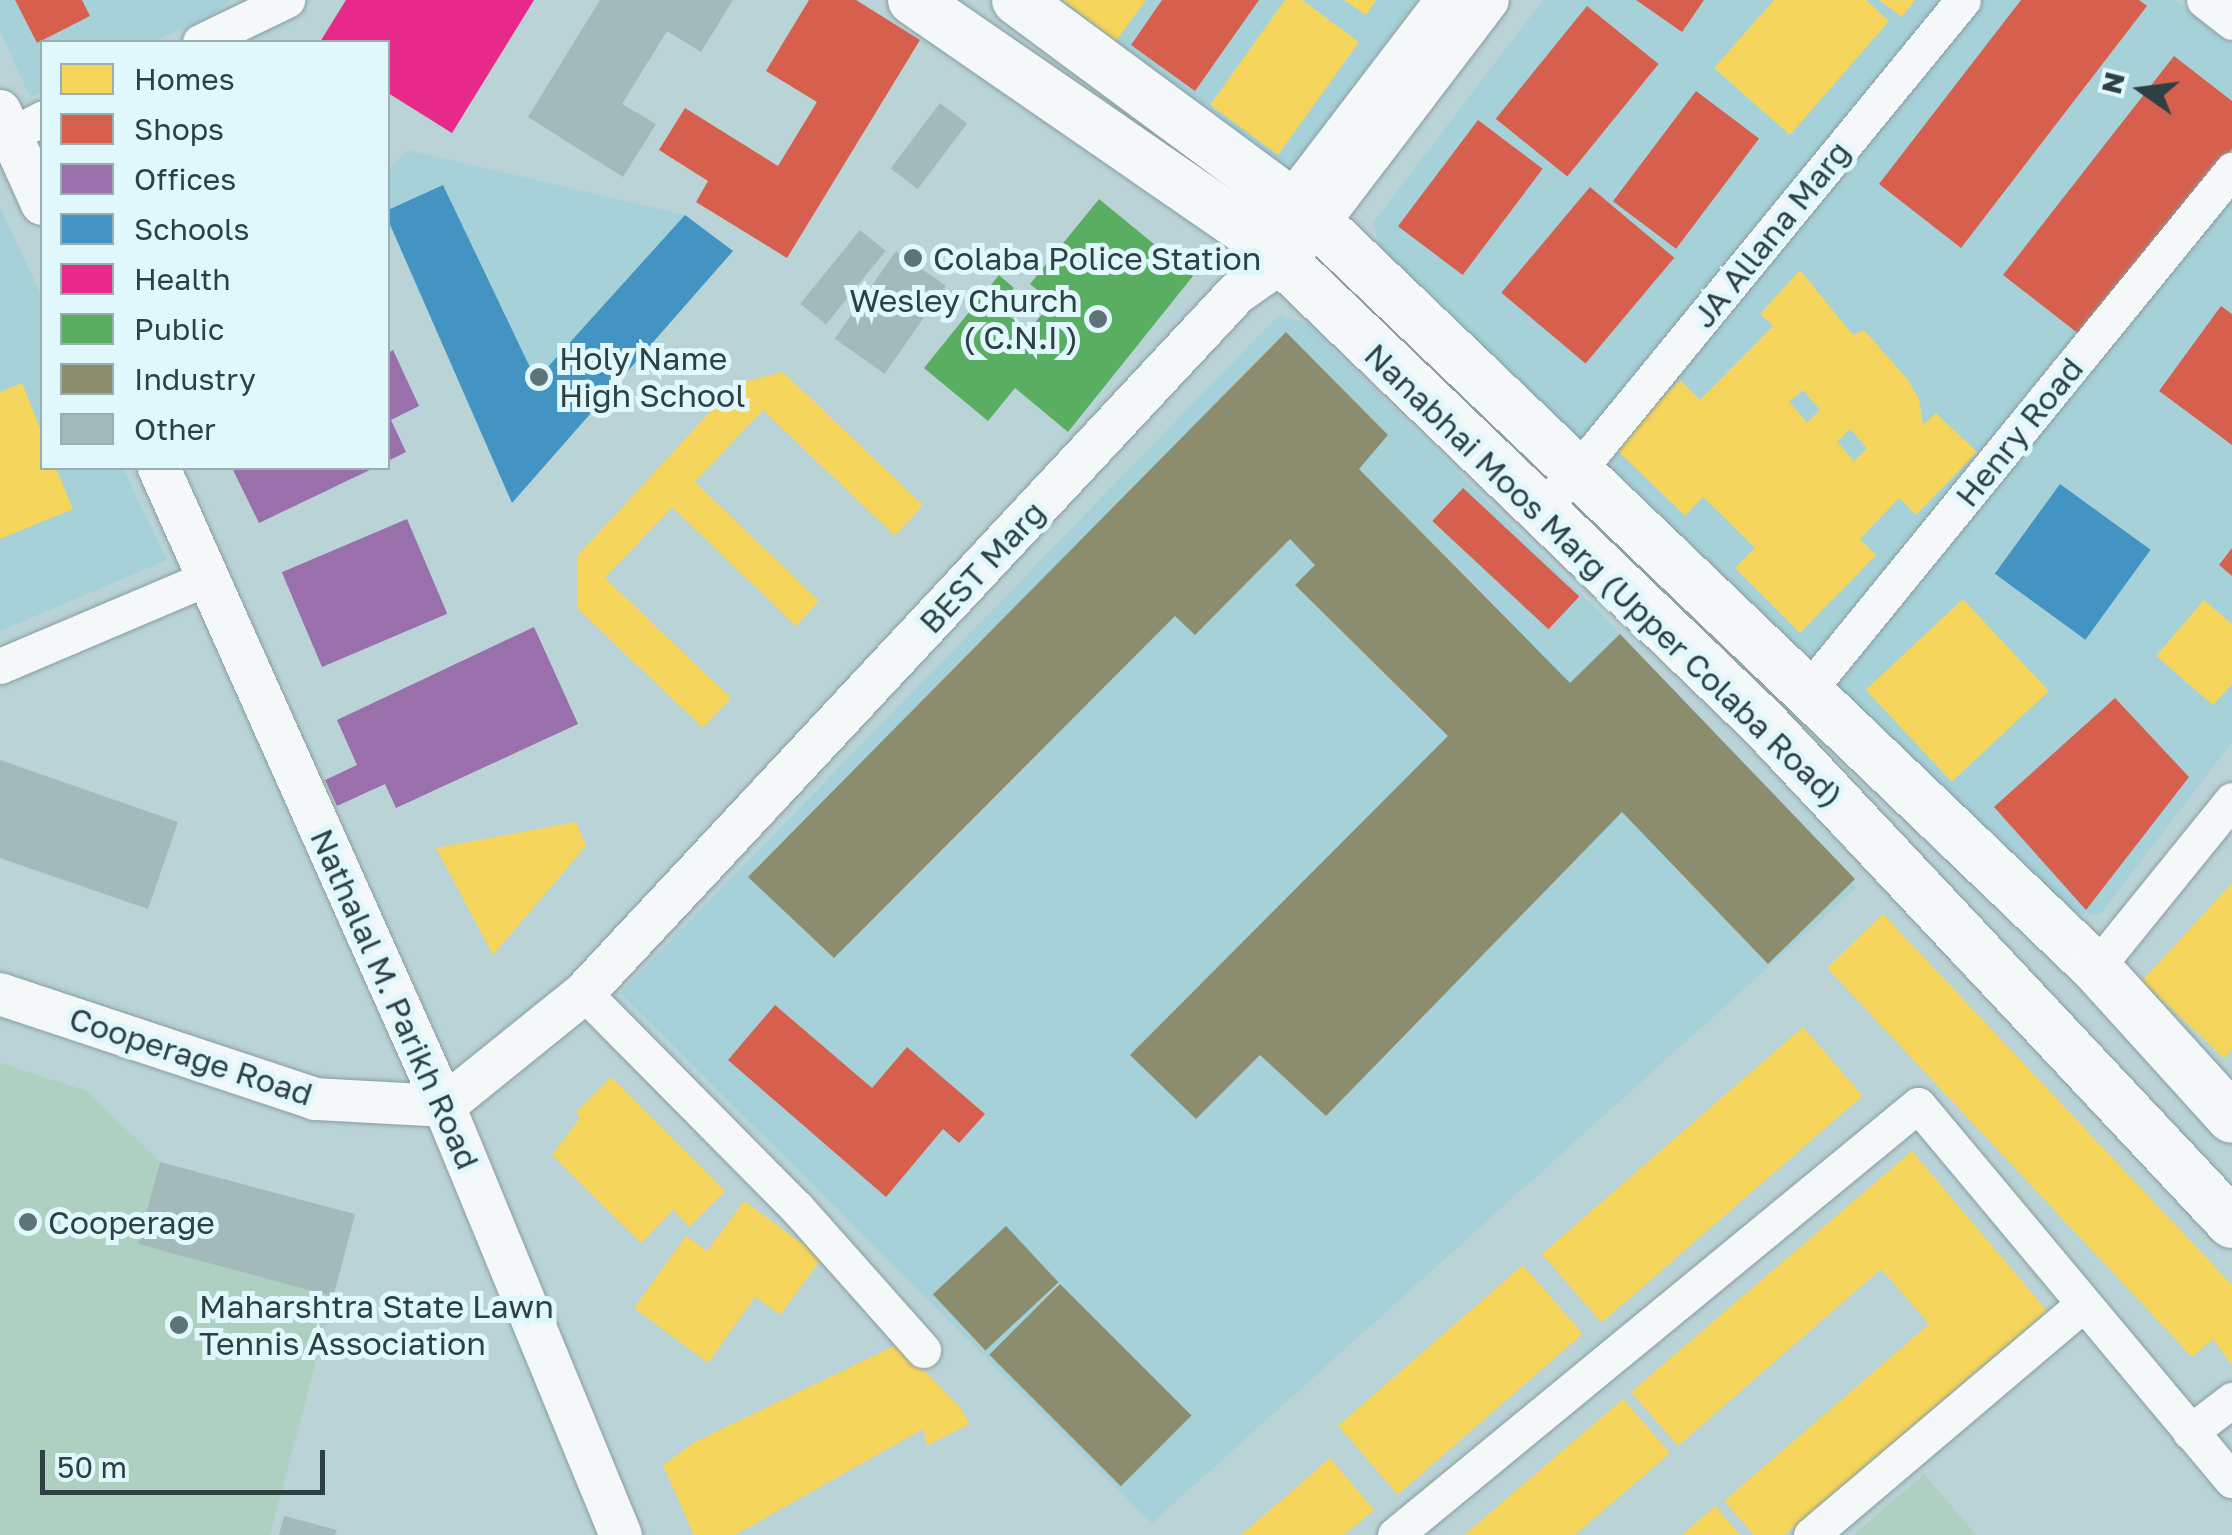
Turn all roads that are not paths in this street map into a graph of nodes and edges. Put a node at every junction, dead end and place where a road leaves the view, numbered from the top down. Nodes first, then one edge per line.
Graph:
1 (287, 0) edge
2 (914, 0) edge
3 (1018, 0) edge
4 (1447, 0) edge
5 (1488, 0) edge
6 (1963, 0) edge
7 (2204, 0) edge
8 (2232, 22) edge
9 (204, 40) edge
10 (18, 121) edge
11 (2232, 170) edge
12 (40, 197) edge
13 (1305, 213) junction
14 (1273, 251) junction
15 (1579, 469) junction
16 (160, 470) edge
17 (1542, 508) junction
18 (207, 578) junction
19 (0, 666) edge
20 (1806, 694) junction
21 (2232, 800) edge
22 (2096, 968) junction
23 (584, 993) junction
24 (0, 994) edge
25 (444, 1106) junction
26 (2232, 1118) edge
27 (2232, 1223) edge
28 (2082, 1304) junction
29 (924, 1350) dead end
30 (2232, 1400) edge
31 (2190, 1432) junction
32 (2232, 1480) edge
33 (1405, 1532) edge
34 (621, 1535) edge
35 (1811, 1535) edge

1 - 9 street
2 - 14 main road, Nanabhai Moos Marg (Upper Colaba Road)
3 - 13 main road, Nanabhai Moos Marg (Upper Colaba Road)
4 - 13 street
5 - 13 street
6 - 15 street, JA Allana Marg
7 - 8 street
10 - 12 street
11 - 20 street, Henry Road
13 - 14 street, BEST Marg
13 - 15 main road, Nanabhai Moos Marg (Upper Colaba Road)
14 - 17 main road, Nanabhai Moos Marg (Upper Colaba Road)
14 - 23 street, BEST Marg
15 - 17 street, JA Allana Marg
15 - 20 main road, Nanabhai Moos Marg (Upper Colaba Road)
16 - 18 street, Nathalal M. Parikh Road
17 - 27 main road, Nanabhai Moos Marg (Upper Colaba Road)
18 - 19 street
18 - 25 street, Nathalal M. Parikh Road
20 - 22 main road, Nanabhai Moos Marg (Upper Colaba Road)
21 - 22 street
22 - 26 main road, Nanabhai Moos Marg (Upper Colaba Road)
23 - 25 street, BEST Marg
23 - 29 street
24 - 25 street, Cooperage Road
25 - 34 street, Nathalal M. Parikh Road
28 - 31 street
28 - 33 street
28 - 35 street
30 - 31 street
31 - 32 street

